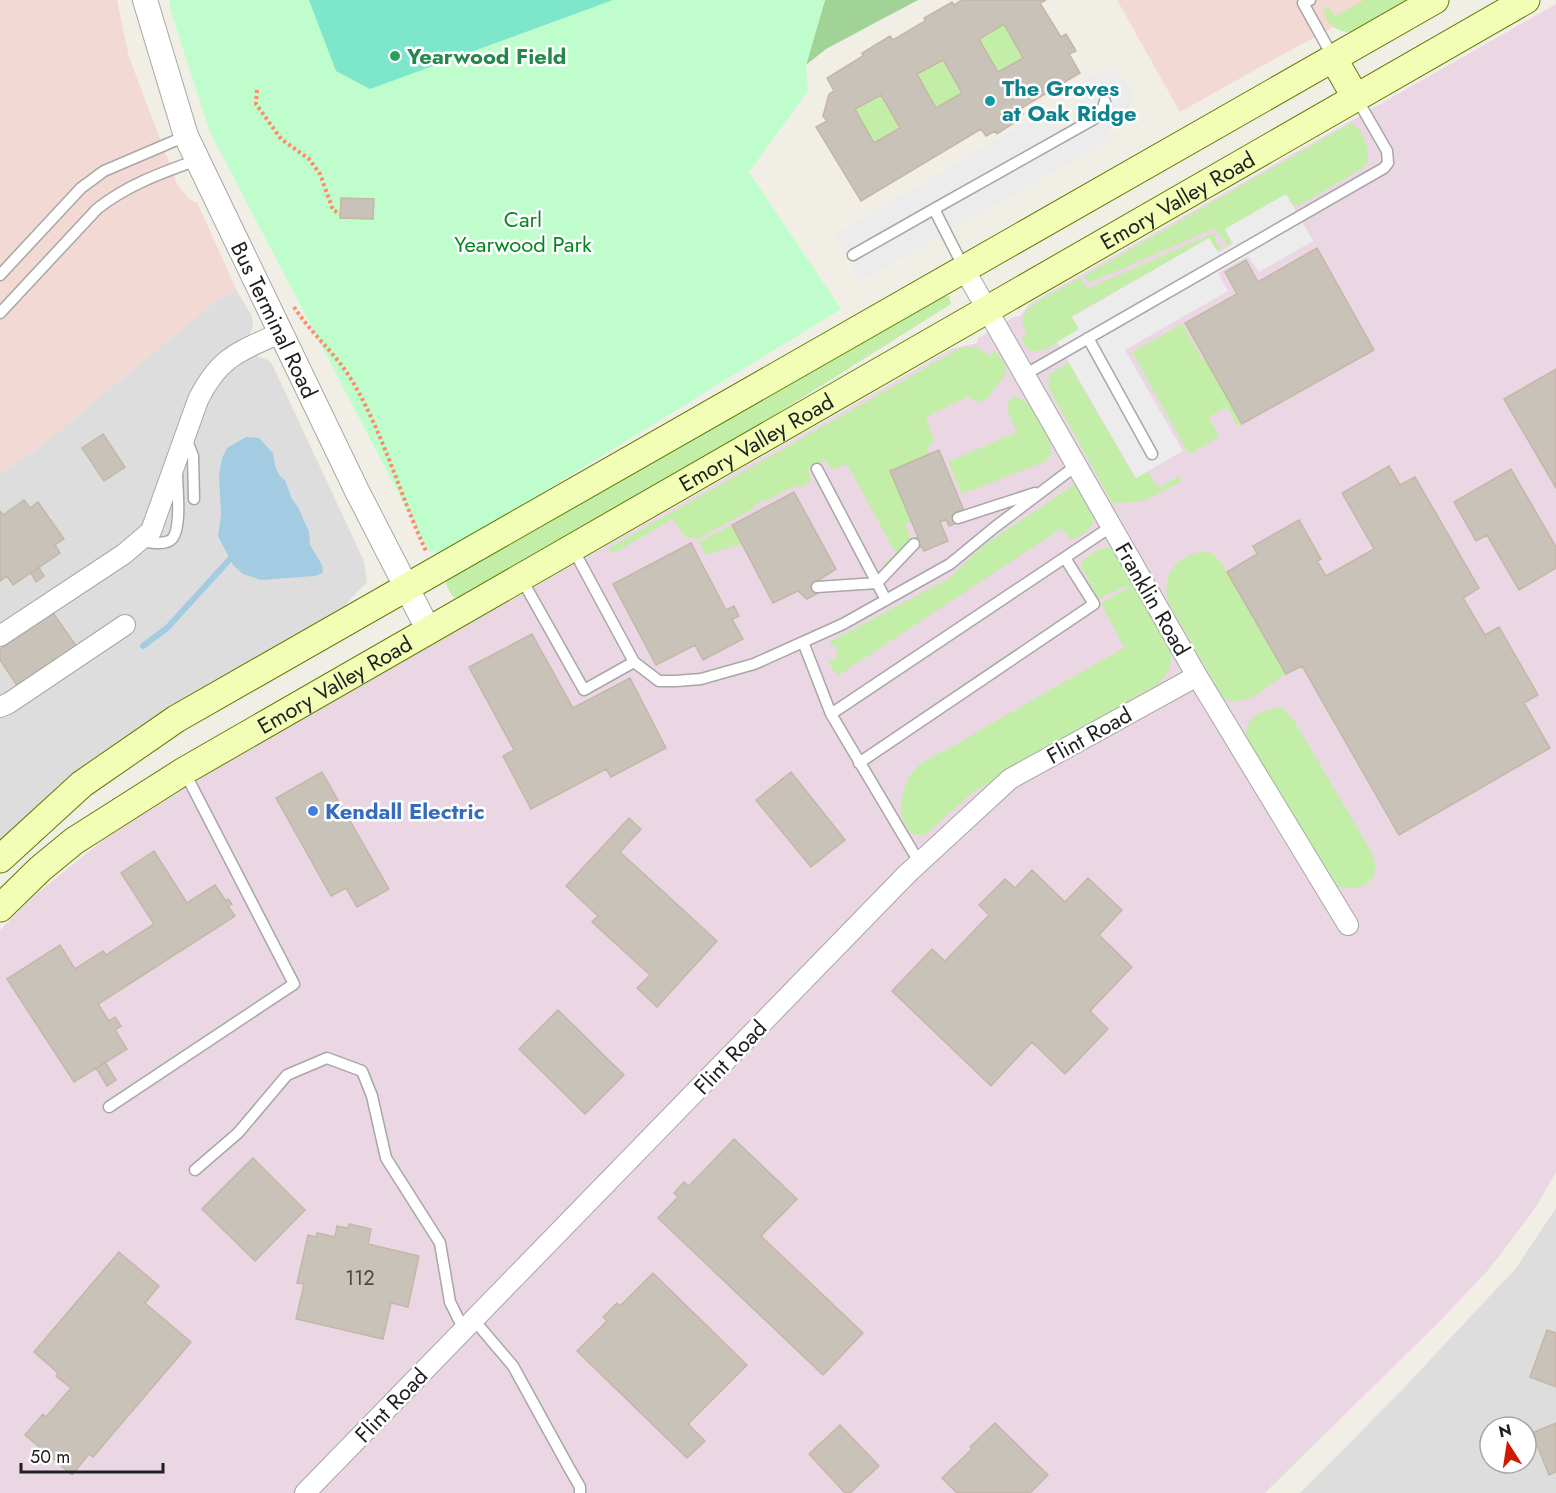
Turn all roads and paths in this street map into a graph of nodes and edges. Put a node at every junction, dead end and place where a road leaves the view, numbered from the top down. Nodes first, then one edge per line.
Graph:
1 (145, 0) edge
2 (1310, 0) edge
3 (1435, 0) edge
4 (1526, 0) edge
5 (1333, 58) junction
6 (256, 90) dead end
7 (1356, 98) junction
8 (1105, 101) dead end
9 (186, 136) junction
10 (197, 160) junction
11 (934, 209) junction
12 (340, 214) dead end
13 (853, 255) dead end
14 (964, 269) junction
15 (0, 275) edge
16 (290, 299) dead end
17 (987, 309) junction
18 (0, 313) edge
19 (280, 333) junction
20 (1088, 338) junction
21 (1026, 374) junction
22 (186, 437) junction
23 (1152, 454) dead end
24 (1077, 465) junction
25 (817, 469) dead end
26 (1041, 491) junction
27 (194, 499) dead end
28 (958, 518) dead end
29 (1112, 526) junction
30 (914, 544) dead end
31 (573, 548) junction
32 (1065, 558) junction
33 (435, 571) junction
34 (520, 578) junction
35 (877, 583) junction
36 (818, 587) dead end
37 (406, 589) junction
38 (886, 600) junction
39 (126, 625) dead end
40 (429, 631) junction
41 (0, 636) edge
42 (802, 642) junction
43 (634, 662) junction
44 (1197, 676) junction
45 (0, 707) edge
46 (831, 714) junction
47 (859, 763) junction
48 (184, 771) junction
49 (0, 859) edge
50 (919, 862) junction
51 (0, 908) edge
52 (1348, 925) dead end
53 (109, 1107) dead end
54 (195, 1170) dead end
55 (469, 1325) junction
56 (305, 1493) edge
57 (580, 1493) edge

1 - 9 street, Bus Terminal Road
2 - 5 lane
3 - 5 main road, Emory Valley Road
4 - 7 main road, Emory Valley Road
5 - 7 main road
5 - 14 main road, Emory Valley Road
6 - 12 path
7 - 17 main road, Emory Valley Road
7 - 20 lane
8 - 11 lane
9 - 10 street, Bus Terminal Road
9 - 15 lane
10 - 18 lane
10 - 19 street, Bus Terminal Road
11 - 13 lane
11 - 14 lane
14 - 17 street, Franklin Road
14 - 33 main road, Emory Valley Road
16 - 33 path
17 - 21 street, Franklin Road
17 - 31 main road, Emory Valley Road
19 - 22 street
19 - 37 street, Bus Terminal Road
20 - 21 lane
20 - 23 lane
21 - 24 street, Franklin Road
22 - 27 lane
22 - 41 street
24 - 26 lane
24 - 29 street, Franklin Road
25 - 35 lane
26 - 28 lane
26 - 38 lane
29 - 32 lane
29 - 44 street, Franklin Road
30 - 35 lane
31 - 34 main road, Emory Valley Road
31 - 43 lane
32 - 46 lane
32 - 47 lane
33 - 37 main road, Emory Valley Road
34 - 40 main road, Emory Valley Road
34 - 43 lane
35 - 36 lane
35 - 38 lane
37 - 40 street, Bus Terminal Road
37 - 49 main road, Emory Valley Road
38 - 42 lane
39 - 45 street
40 - 48 main road, Emory Valley Road
42 - 43 lane
42 - 46 lane
44 - 50 street, Flint Road
44 - 52 street, Franklin Road
46 - 47 lane
47 - 50 lane
48 - 51 main road, Emory Valley Road
48 - 53 lane
50 - 55 street, Flint Road
54 - 55 lane
55 - 56 street, Flint Road
55 - 57 lane

